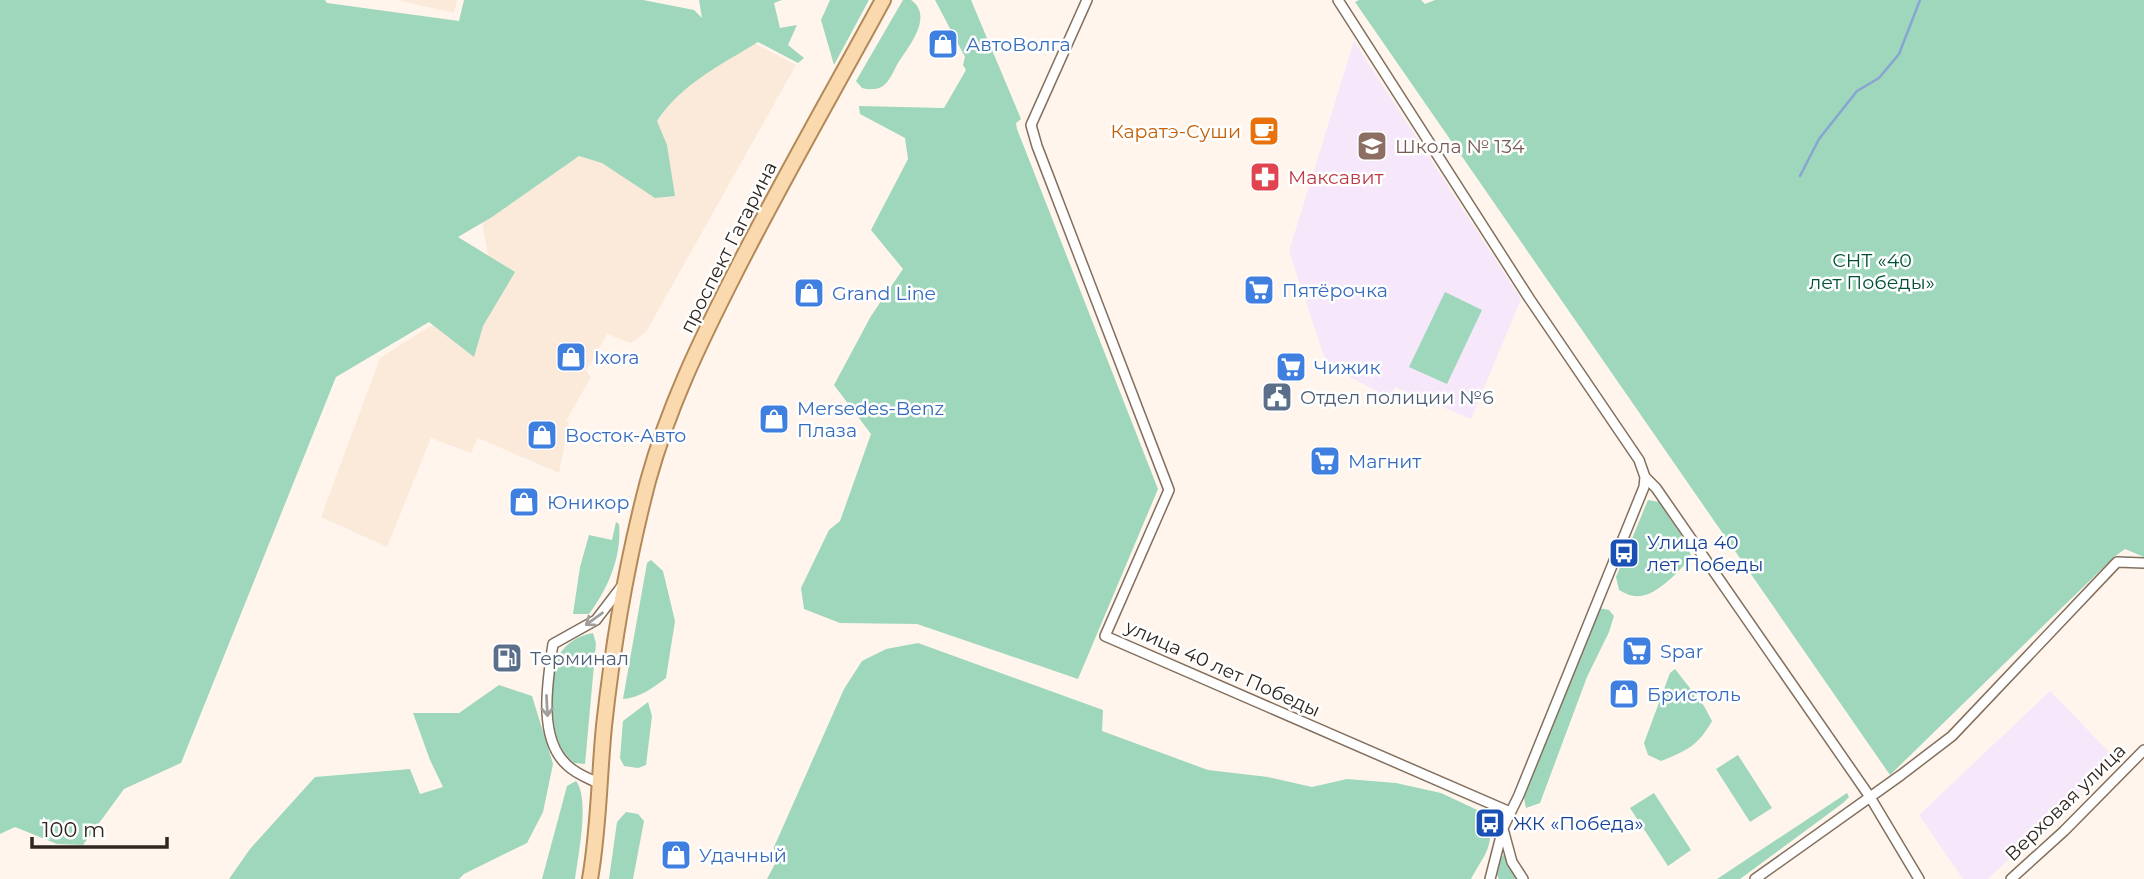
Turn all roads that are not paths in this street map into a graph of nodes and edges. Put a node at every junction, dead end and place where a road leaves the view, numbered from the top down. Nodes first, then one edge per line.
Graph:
1 (883, 0) edge
2 (1087, 0) edge
3 (1338, 0) edge
4 (1645, 477) junction
5 (2144, 563) edge
6 (625, 582) junction
7 (2144, 750) edge
8 (600, 784) junction
9 (1871, 797) junction
10 (1510, 812) junction
11 (1503, 828) junction
12 (590, 879) edge
13 (1490, 879) edge
14 (1523, 879) edge
15 (1755, 879) edge
16 (1919, 879) edge
17 (2011, 879) edge

1 - 6 main road, проспект Гагарина
2 - 10 street, улица 40 лет Победы
3 - 4 street
4 - 9 street
4 - 10 street
5 - 9 street
6 - 8 main road, проспект Гагарина
6 -> 8 street
7 - 17 street, Верховая улица
8 - 12 main road, проспект Гагарина
9 - 15 street
9 - 16 street
10 - 11 street
11 - 13 street
11 - 14 street

